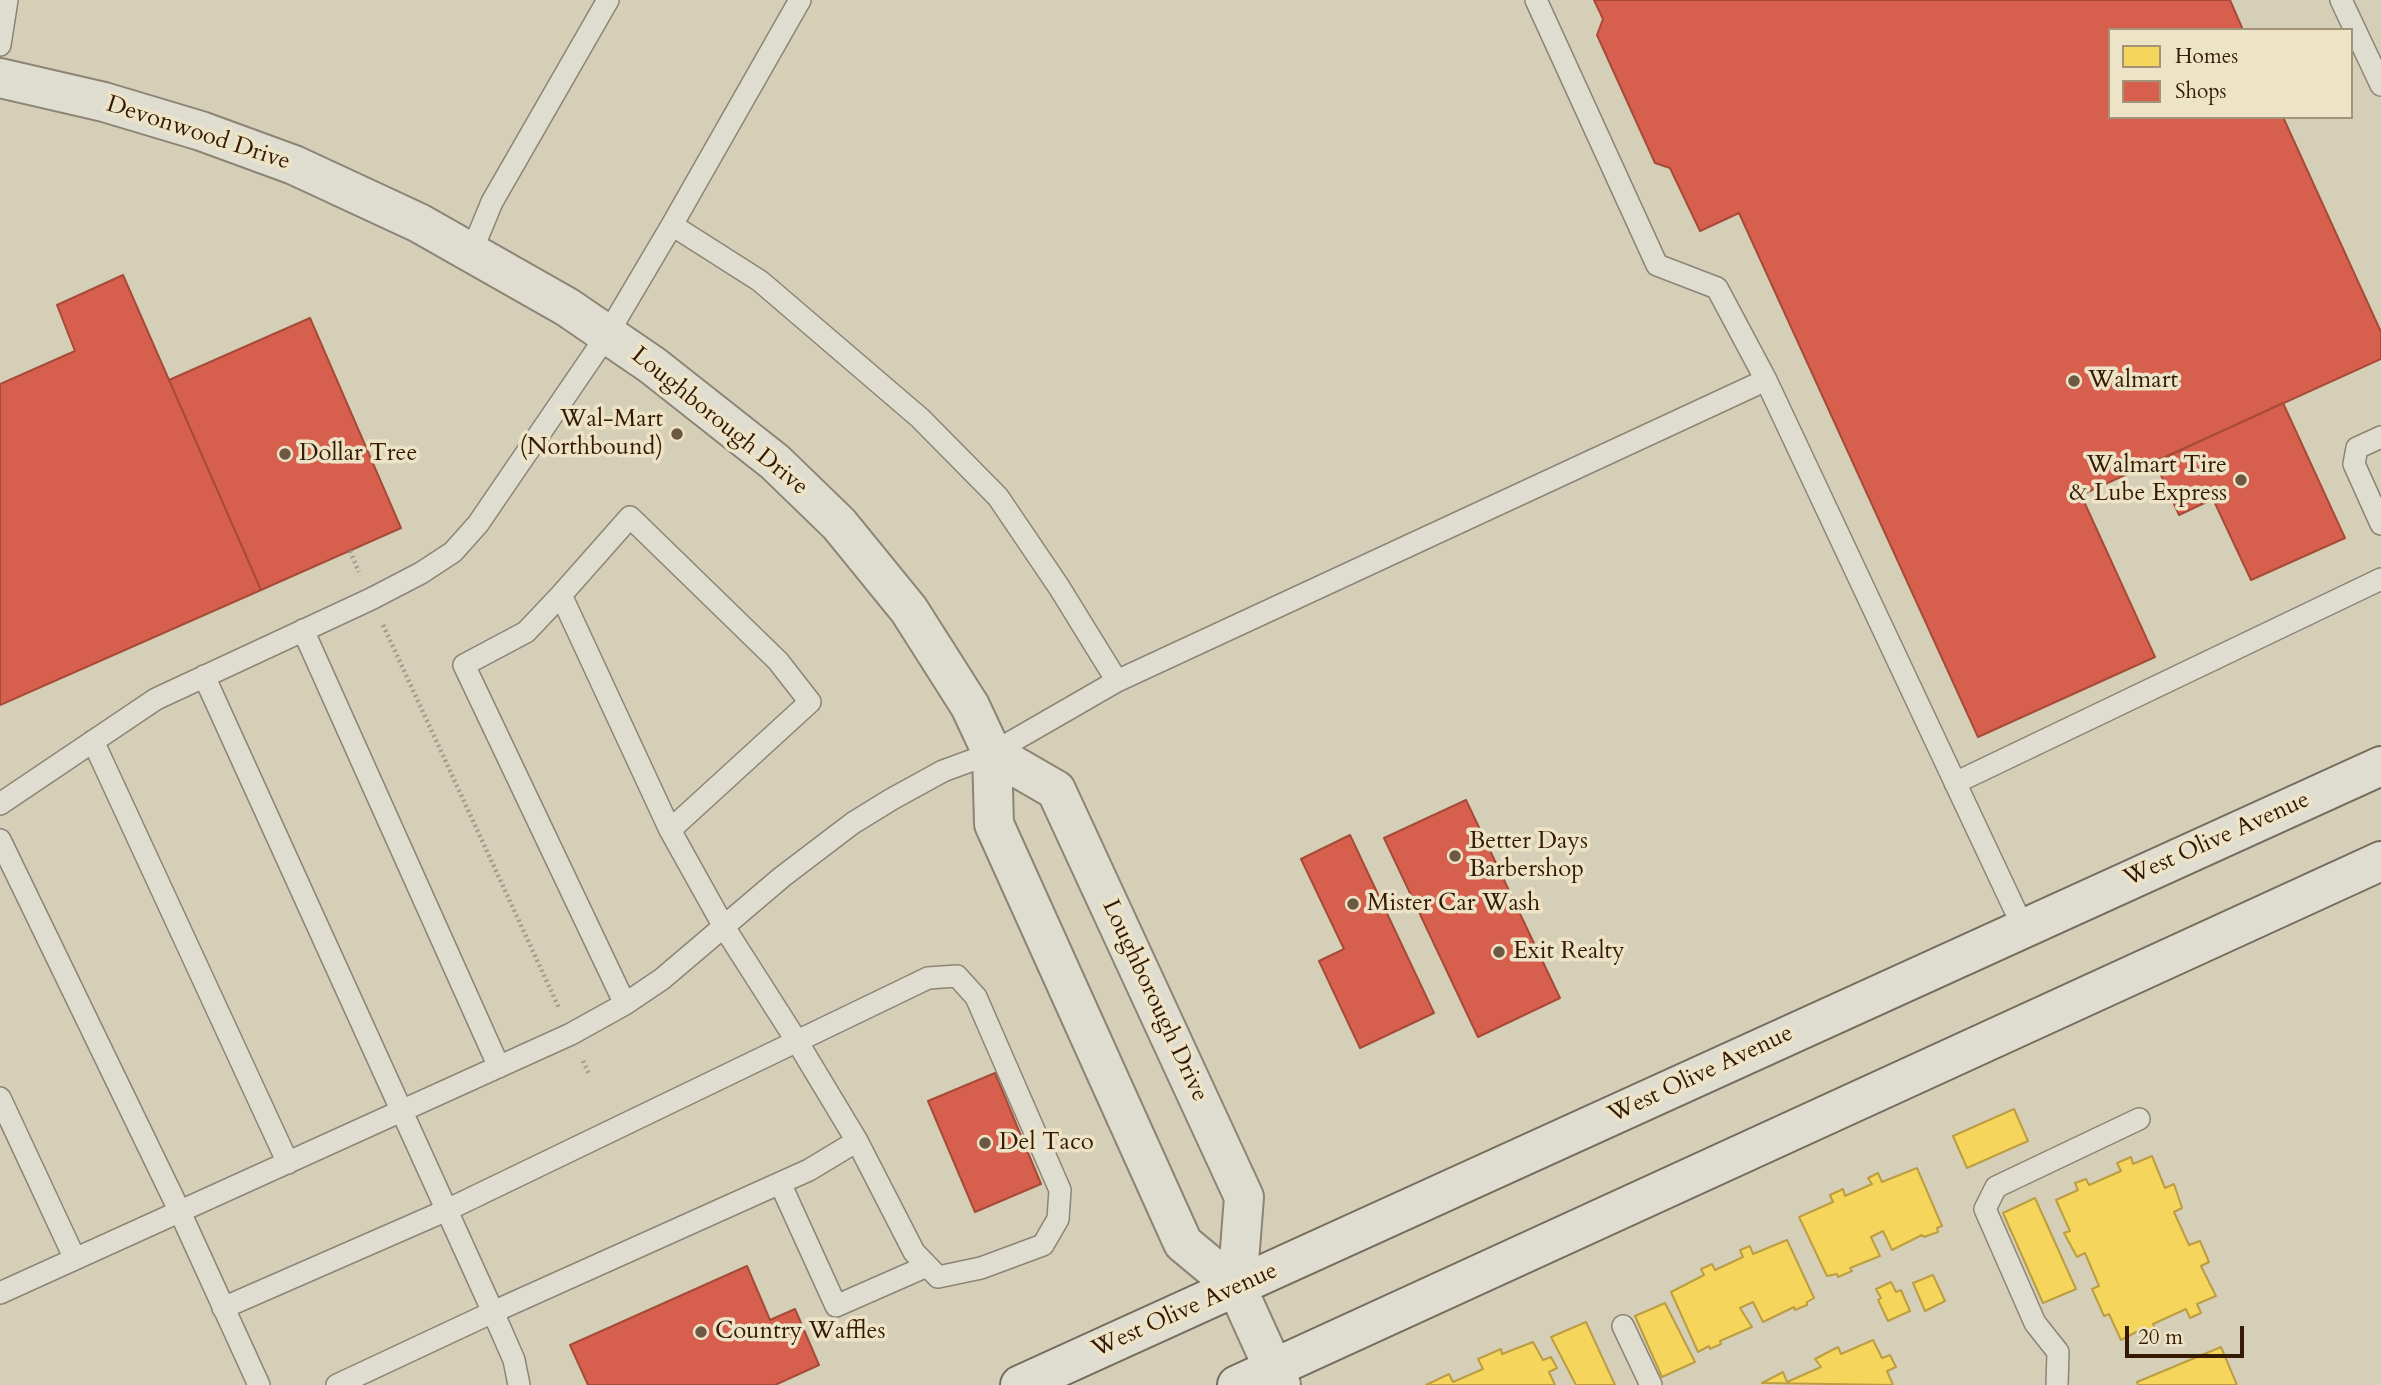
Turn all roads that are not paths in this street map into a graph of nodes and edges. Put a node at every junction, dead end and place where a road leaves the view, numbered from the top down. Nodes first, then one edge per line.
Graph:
1 (7, 0) edge
2 (608, 0) edge
3 (800, 0) edge
4 (1536, 0) edge
5 (2341, 0) edge
6 (0, 45) edge
7 (0, 78) edge
8 (2381, 85) edge
9 (390, 210) joint
10 (672, 225) junction
11 (471, 253) junction
12 (607, 334) junction
13 (1766, 380) junction
14 (2381, 437) edge
15 (2381, 524) edge
16 (2381, 579) edge
17 (561, 595) junction
18 (303, 630) junction
19 (204, 677) junction
20 (1117, 681) junction
21 (93, 741) junction
22 (992, 753) junction
23 (2381, 766) edge
24 (1955, 783) junction
25 (0, 804) edge
26 (670, 830) junction
27 (0, 840) edge
28 (2381, 861) edge
29 (724, 927) junction
30 (2023, 928) junction
31 (625, 1004) junction
32 (798, 1043) junction
33 (499, 1067) junction
34 (0, 1098) edge
35 (403, 1110) junction
36 (2139, 1119) dead end
37 (857, 1142) junction
38 (288, 1163) junction
39 (780, 1183) junction
40 (447, 1210) junction
41 (180, 1212) junction
42 (75, 1259) junction
43 (927, 1266) junction
44 (1237, 1288) junction
45 (0, 1293) edge
46 (223, 1308) junction
47 (493, 1312) junction
48 (1623, 1326) dead end
49 (1277, 1377) edge
50 (259, 1385) edge
51 (337, 1385) edge
52 (519, 1385) edge
53 (1020, 1385) edge
54 (1237, 1385) edge
55 (1651, 1385) edge
56 (2057, 1385) edge

1 - 6 lane
2 - 11 lane
3 - 10 lane
4 - 13 lane
5 - 8 lane
7 - 9 main road, Devonwood Drive
9 - 11 main road, Loughborough Drive
10 - 12 lane
10 - 20 lane
11 - 12 main road, Loughborough Drive
12 - 18 lane
12 - 22 main road, Loughborough Drive
13 - 20 lane
13 - 24 lane
14 - 15 lane
16 - 24 lane
17 - 26 lane
17 - 26 lane
17 - 31 lane
18 - 19 lane
18 - 33 lane
19 - 21 lane
19 - 35 lane
20 - 22 lane
21 - 25 lane
21 - 38 lane
22 - 29 lane
22 - 44 main road, Loughborough Drive
22 - 44 main road, Loughborough Drive
23 - 30 main road, West Olive Avenue
24 - 30 lane
26 - 29 lane
27 - 41 lane
28 - 49 main road
29 - 31 lane
29 - 32 lane
30 - 44 main road, West Olive Avenue
31 - 33 lane
32 - 37 lane
32 - 40 lane
32 - 43 lane
33 - 35 lane
34 - 42 lane
35 - 38 lane
35 - 40 lane
36 - 56 lane
37 - 39 lane
37 - 43 lane
38 - 41 lane
39 - 43 lane
39 - 47 lane
40 - 46 lane
40 - 47 lane
41 - 42 lane
41 - 46 lane
42 - 45 lane
44 - 49 main road, Loughborough Drive
44 - 53 main road, West Olive Avenue
46 - 50 lane
47 - 51 lane
47 - 52 lane
48 - 55 lane
49 - 54 main road

